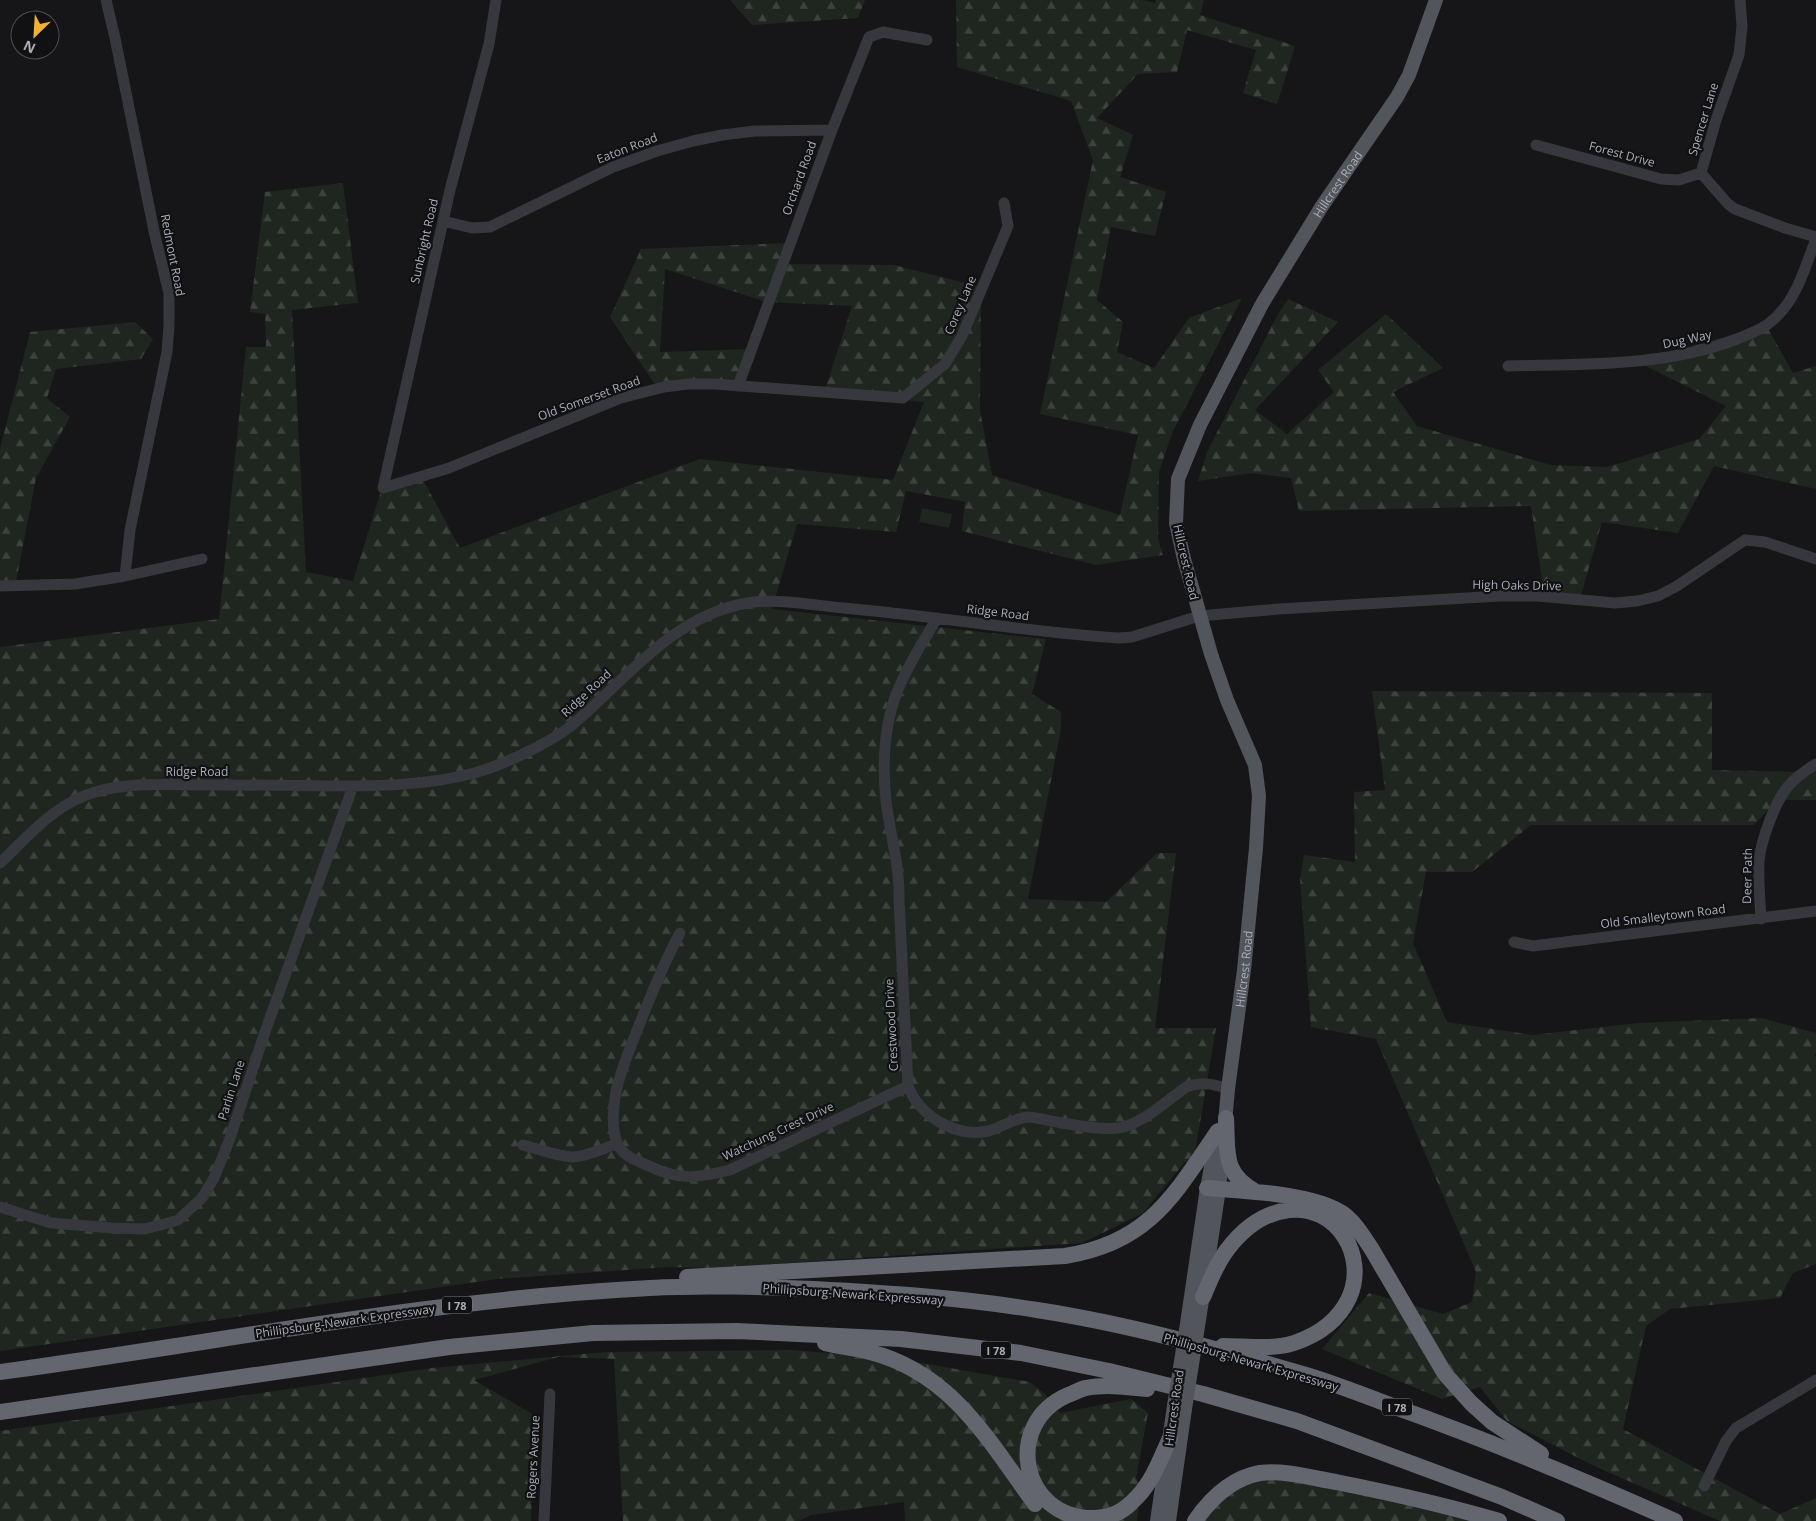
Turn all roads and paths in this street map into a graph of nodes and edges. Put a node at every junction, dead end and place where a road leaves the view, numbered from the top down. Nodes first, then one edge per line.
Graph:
1 (106, 0) edge
2 (496, 0) edge
3 (1436, 0) edge
4 (1740, 0) edge
5 (927, 40) dead end
6 (832, 130) junction
7 (1536, 145) dead end
8 (1701, 173) junction
9 (1004, 203) dead end
10 (443, 221) junction
11 (1816, 238) edge
12 (1508, 366) dead end
13 (738, 386) junction
14 (903, 398) joint
15 (383, 488) joint
16 (202, 559) dead end
17 (1816, 559) edge
18 (125, 576) junction
19 (0, 586) edge
20 (1199, 616) junction
21 (937, 618) junction
22 (1816, 764) edge
23 (353, 786) junction
24 (0, 863) edge
25 (1816, 911) edge
26 (1761, 919) junction
27 (680, 933) dead end
28 (1514, 942) dead end
29 (908, 1086) junction
30 (1228, 1089) junction
31 (1222, 1124) junction
32 (617, 1144) junction
33 (522, 1145) dead end
34 (1213, 1188) junction
35 (1258, 1193) junction
36 (0, 1207) edge
37 (1203, 1297) junction
38 (437, 1307) junction
39 (1193, 1318) junction
40 (784, 1333) junction
41 (1201, 1346) junction
42 (0, 1372) edge
43 (1816, 1380) edge
44 (550, 1394) dead end
45 (1203, 1394) junction
46 (1179, 1408) junction
47 (0, 1412) edge
48 (1170, 1438) junction
49 (1588, 1482) junction
50 (1704, 1486) dead end
51 (544, 1521) edge
52 (1058, 1521) edge
53 (1156, 1521) edge
54 (1169, 1521) edge
55 (1195, 1521) edge
56 (1499, 1521) edge
57 (1557, 1521) edge
58 (1675, 1521) edge

1 - 18 street, Redmont Road
2 - 10 street, Sunbright Road
3 - 20 main road, Hillcrest Road
4 - 8 street, Spencer Lane
5 - 6 street, Orchard Road
6 - 10 street, Eaton Road
6 - 13 street, Orchard Road
7 - 8 street, Forest Drive
8 - 11 street, Spencer Lane
9 - 14 street, Corey Lane
10 - 15 street, Sunbright Road
11 - 12 street, Dug Way
13 - 14 street, Old Somerset Road
13 - 15 street, Old Somerset Road
16 - 18 street
17 - 20 street, High Oaks Drive
18 - 19 street
20 - 21 street, Ridge Road
20 - 30 main road, Hillcrest Road
21 - 23 street, Ridge Road
21 - 29 street, Crestwood Drive
22 - 26 street, Deer Path
23 - 24 street, Ridge Road
23 - 36 street, Parlin Lane
25 - 26 street, Old Smalleytown Road
26 - 28 street, Old Smalleytown Road
27 - 32 street
29 - 30 street, Crestwood Drive
29 - 32 street, Watchung Crest Drive
30 - 31 main road, Hillcrest Road
31 - 34 main road, Hillcrest Road
31 - 35 highway
31 - 38 highway
32 - 33 street
34 - 35 highway
34 - 37 main road, Hillcrest Road
34 - 39 main road, Hillcrest Road
35 - 49 highway
37 - 39 main road, Hillcrest Road
37 - 41 highway
38 - 41 highway, Phillipsburg-Newark Expressway / I 78
38 - 42 highway, Phillipsburg-Newark Expressway / I 78
39 - 46 main road, Hillcrest Road, bridge
40 - 45 highway, I 78
40 - 47 highway, I 78
40 - 52 highway
41 - 49 highway, Phillipsburg-Newark Expressway / I 78
43 - 50 street
44 - 51 street, Rogers Avenue
45 - 48 highway
45 - 57 highway, I 78
46 - 48 main road, Hillcrest Road
46 - 54 main road, Hillcrest Road
48 - 53 main road, Hillcrest Road
49 - 58 highway, Phillipsburg-Newark Expressway / I 78
55 - 56 highway

